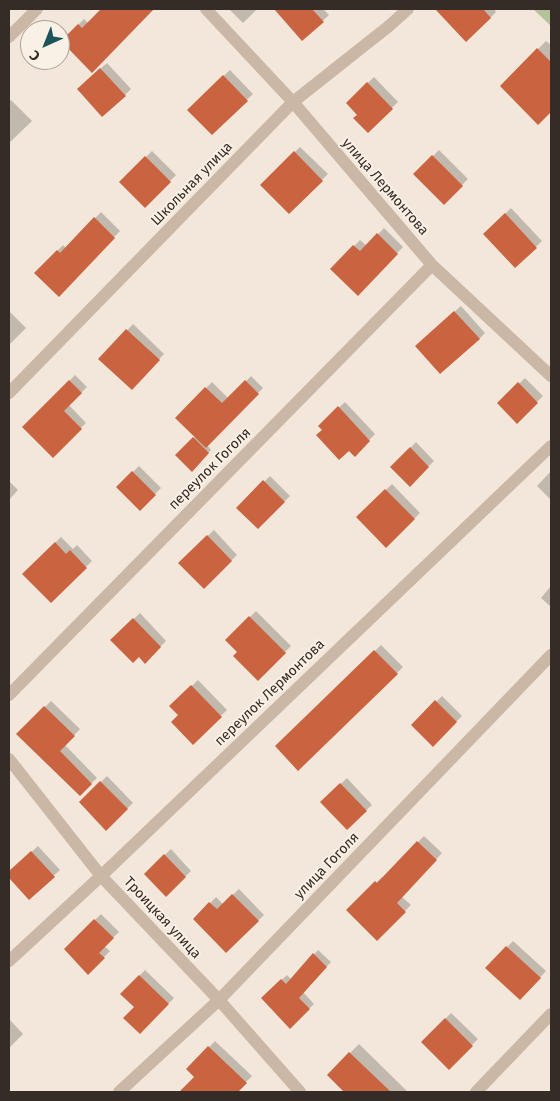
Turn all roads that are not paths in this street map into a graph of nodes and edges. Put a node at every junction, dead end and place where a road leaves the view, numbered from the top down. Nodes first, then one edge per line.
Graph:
1 (37, 9) edge
2 (206, 9) edge
3 (408, 9) edge
4 (9, 37) edge
5 (293, 102) junction
6 (432, 265) junction
7 (551, 376) edge
8 (9, 393) edge
9 (551, 446) edge
10 (551, 655) edge
11 (9, 694) edge
12 (9, 759) edge
13 (101, 876) junction
14 (9, 961) edge
15 (219, 1000) junction
16 (551, 1014) edge
17 (119, 1092) edge
18 (300, 1092) edge
19 (476, 1092) edge

1 - 4 street
2 - 5 street, улица Лермонтова
3 - 5 street, Школьная улица
5 - 6 street, улица Лермонтова
5 - 8 street, Школьная улица
6 - 7 street, улица Лермонтова
6 - 11 street, переулок Гоголя
9 - 13 street, переулок Лермонтова
10 - 15 street, улица Гоголя
12 - 13 street, Троицкая улица
13 - 14 street, переулок Лермонтова
13 - 15 street, Троицкая улица
15 - 17 street, улица Гоголя
15 - 18 street, Троицкая улица
16 - 19 street

